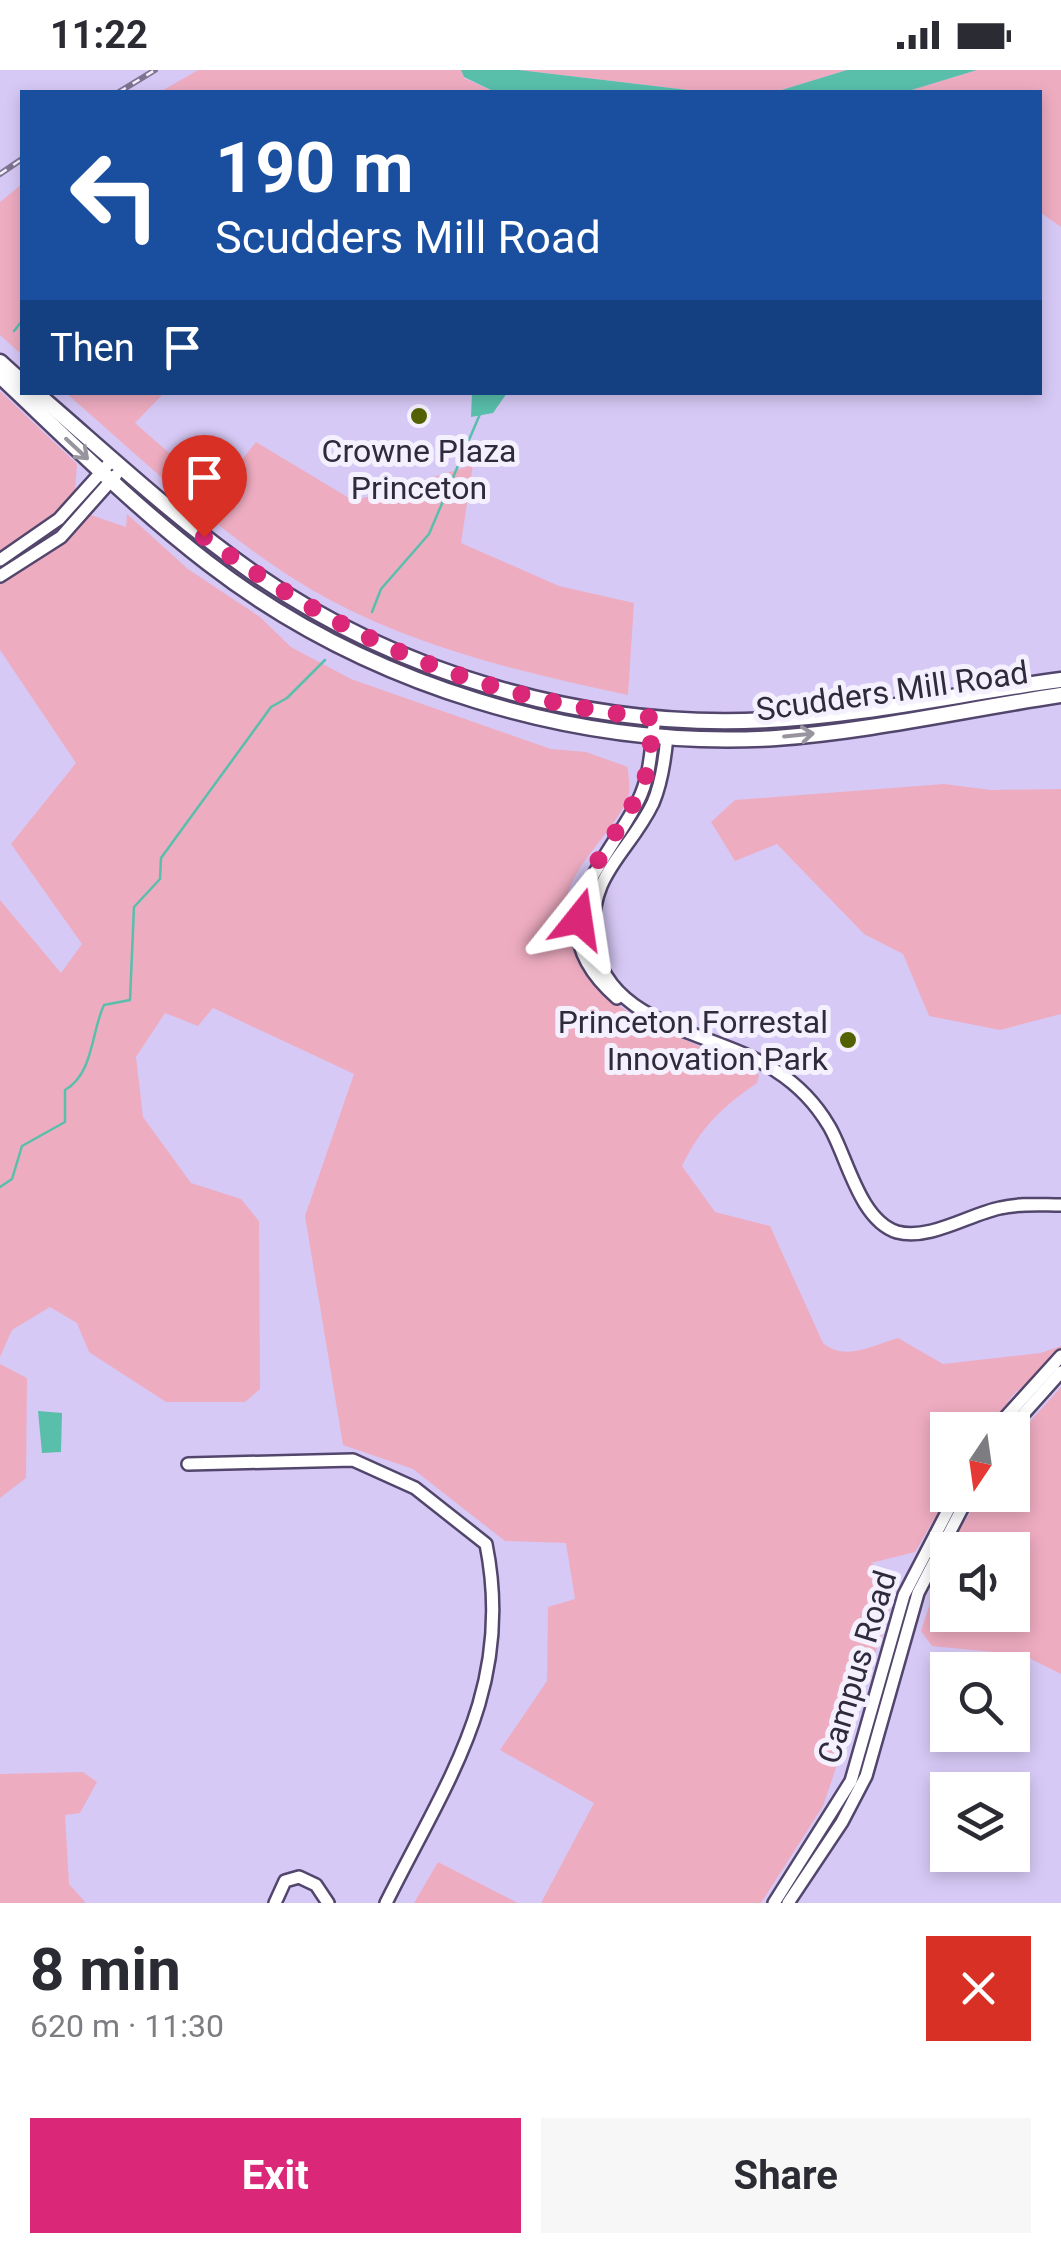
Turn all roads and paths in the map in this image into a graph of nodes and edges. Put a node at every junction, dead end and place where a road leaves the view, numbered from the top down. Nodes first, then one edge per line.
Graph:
1 (0, 362) edge
2 (0, 376) edge
3 (20, 380) edge
4 (38, 395) edge
5 (117, 463) junction
6 (107, 478) junction
7 (0, 560) edge
8 (0, 576) edge
9 (1061, 680) edge
10 (1061, 696) edge
11 (655, 718) junction
12 (660, 736) junction
13 (1061, 1205) edge
14 (1061, 1356) edge
15 (1061, 1372) edge
16 (1010, 1412) edge
17 (1025, 1412) edge
18 (188, 1464) dead end
19 (947, 1512) edge
20 (960, 1512) edge
21 (327, 1902) edge
22 (275, 1903) edge
23 (386, 1903) edge
24 (774, 1903) edge
25 (788, 1903) edge

1 - 3 main road
2 -> 6 main road, Scudders Mill Road
4 - 5 main road, Scudders Mill Road
5 - 6 street
5 - 11 main road, Scudders Mill Road
6 - 7 street
6 - 8 street
6 - 12 main road, Scudders Mill Road
9 - 11 main road, Scudders Mill Road
12 -> 10 main road, Scudders Mill Road
11 - 12 street
12 - 13 street
14 - 16 street
15 - 17 street
18 - 23 street
19 - 24 street, Campus Road
20 - 25 street, Campus Road
21 - 22 street

